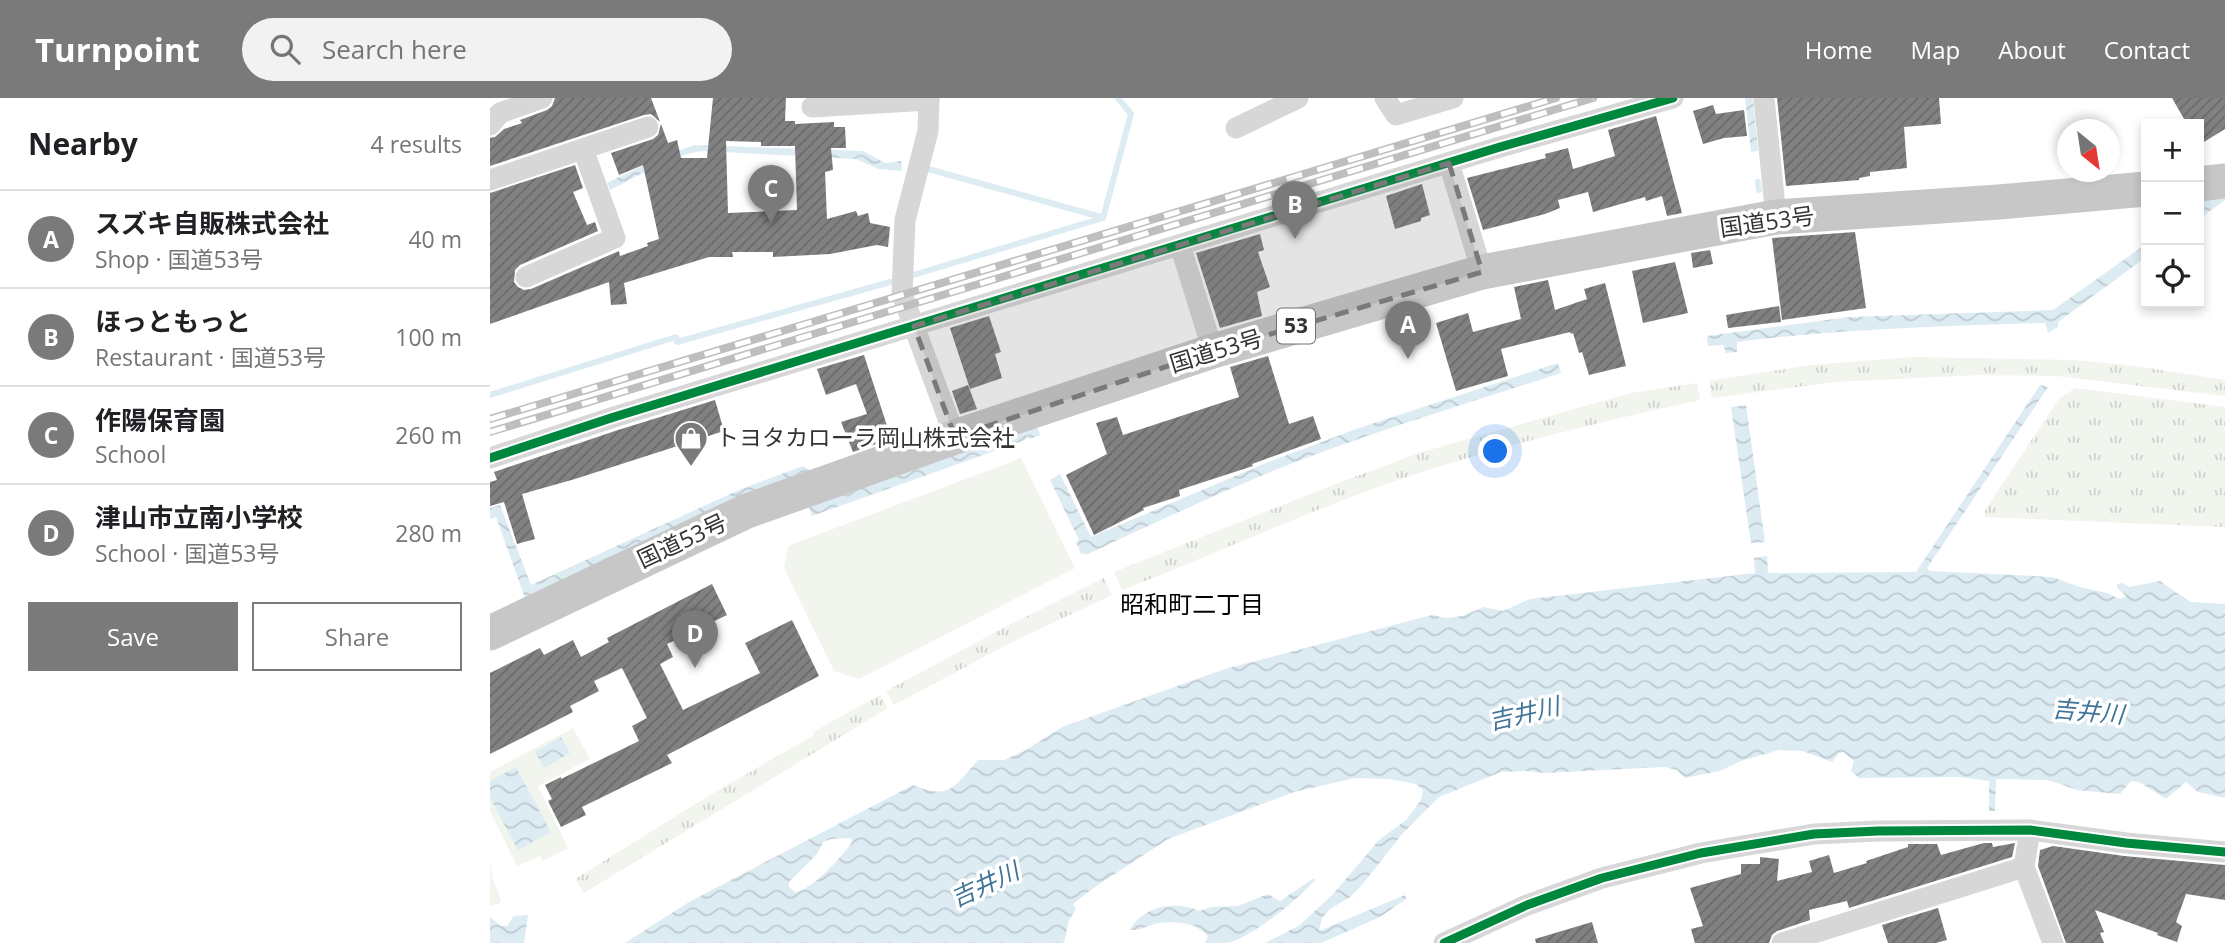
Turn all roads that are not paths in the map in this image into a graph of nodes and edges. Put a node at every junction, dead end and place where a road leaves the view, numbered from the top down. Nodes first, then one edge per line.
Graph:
1 (542, 98) edge
2 (1298, 98) edge
3 (1385, 98) edge
4 (1453, 98) edge
5 (1673, 98) edge
6 (1764, 98) edge
7 (929, 99) edge
8 (812, 107) dead end
9 (490, 125) edge
10 (648, 127) dead end
11 (1236, 128) dead end
12 (583, 149) junction
13 (1449, 163) junction
14 (490, 180) edge
15 (2225, 181) edge
16 (2204, 183) edge
17 (2141, 188) edge
18 (1776, 217) junction
19 (1180, 244) junction
20 (1482, 272) junction
21 (526, 277) dead end
22 (914, 326) junction
23 (1213, 351) junction
24 (955, 437) junction
25 (490, 458) edge
26 (490, 633) edge
27 (2030, 830) junction
28 (2225, 852) edge
29 (2024, 867) junction
30 (1444, 943) edge
31 (1782, 943) edge
32 (2053, 943) edge

1 - 9 street
2 - 11 street
3 - 4 street
5 - 13 street
6 - 18 street
7 - 8 street
7 - 22 street
10 - 12 street
12 - 14 street
12 - 21 street
13 - 19 street
13 - 20 street
15 - 16 highway
17 - 18 highway, 国道53号 / 53
18 - 20 highway, 国道53号 / 53
19 - 22 street
19 - 23 street
20 - 23 highway, 国道53号 / 53
22 - 24 street
22 - 25 street
23 - 24 highway, 国道53号 / 53
24 - 26 highway, 国道53号 / 53
27 - 28 street
27 - 29 street
27 - 30 street
29 - 31 street
29 - 32 street

